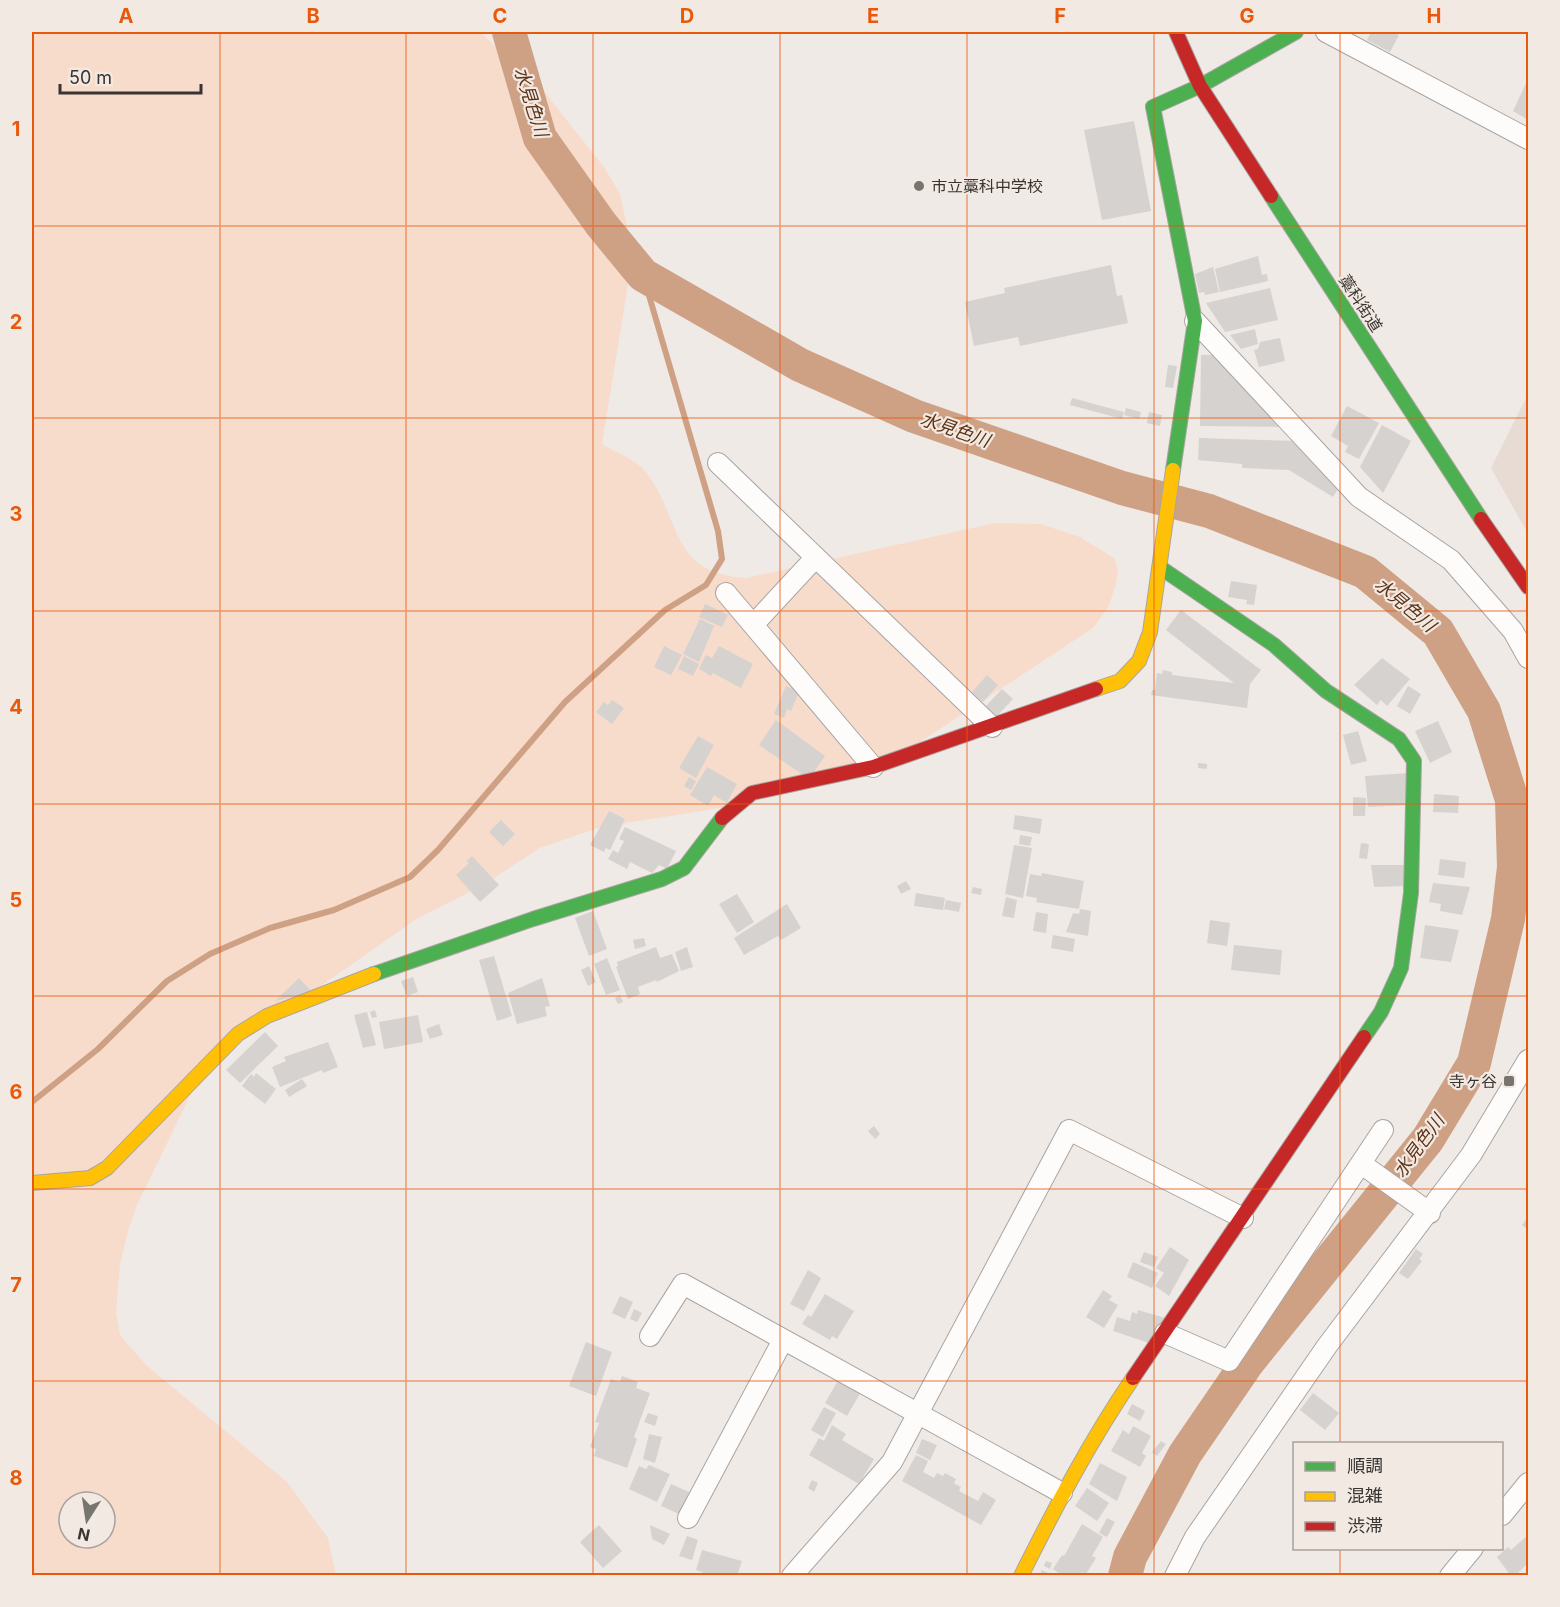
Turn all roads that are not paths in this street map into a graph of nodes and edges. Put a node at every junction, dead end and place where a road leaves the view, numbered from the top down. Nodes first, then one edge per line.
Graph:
1 (1176, 32) edge
2 (1296, 32) edge
3 (1326, 32) edge
4 (1200, 86) junction
5 (1528, 139) edge
6 (1196, 321) junction
7 (718, 463) dead end
8 (816, 557) junction
9 (1161, 568) junction
10 (1528, 587) edge
11 (726, 593) dead end
12 (753, 625) junction
13 (1528, 658) edge
14 (992, 726) junction
15 (873, 767) junction
16 (1527, 1070) edge
17 (1383, 1130) dead end
18 (1363, 1164) junction
19 (32, 1183) edge
20 (1423, 1207) junction
21 (1243, 1218) junction
22 (1166, 1333) junction
23 (650, 1336) dead end
24 (783, 1340) junction
25 (916, 1412) junction
26 (1528, 1484) edge
27 (1062, 1493) junction
28 (1503, 1514) edge
29 (688, 1518) dead end
30 (1471, 1550) edge
31 (792, 1575) edge
32 (1021, 1575) edge
33 (1175, 1575) edge
34 (1450, 1575) edge

1 - 4 main road, 藁科街道
2 - 4 main road
3 - 5 street
4 - 6 main road
4 - 10 main road, 藁科街道
6 - 9 main road
6 - 13 street
7 - 8 street
8 - 12 street
8 - 14 street
9 - 14 main road
9 - 21 main road
11 - 12 street
12 - 15 street
14 - 15 main road
15 - 19 main road
16 - 20 street
17 - 18 street
18 - 20 street
18 - 22 street
20 - 33 street
21 - 22 main road
21 - 25 street
22 - 27 main road
23 - 24 street
24 - 25 street
24 - 29 street
25 - 27 street
25 - 31 street
26 - 28 street
27 - 32 main road
30 - 34 street

